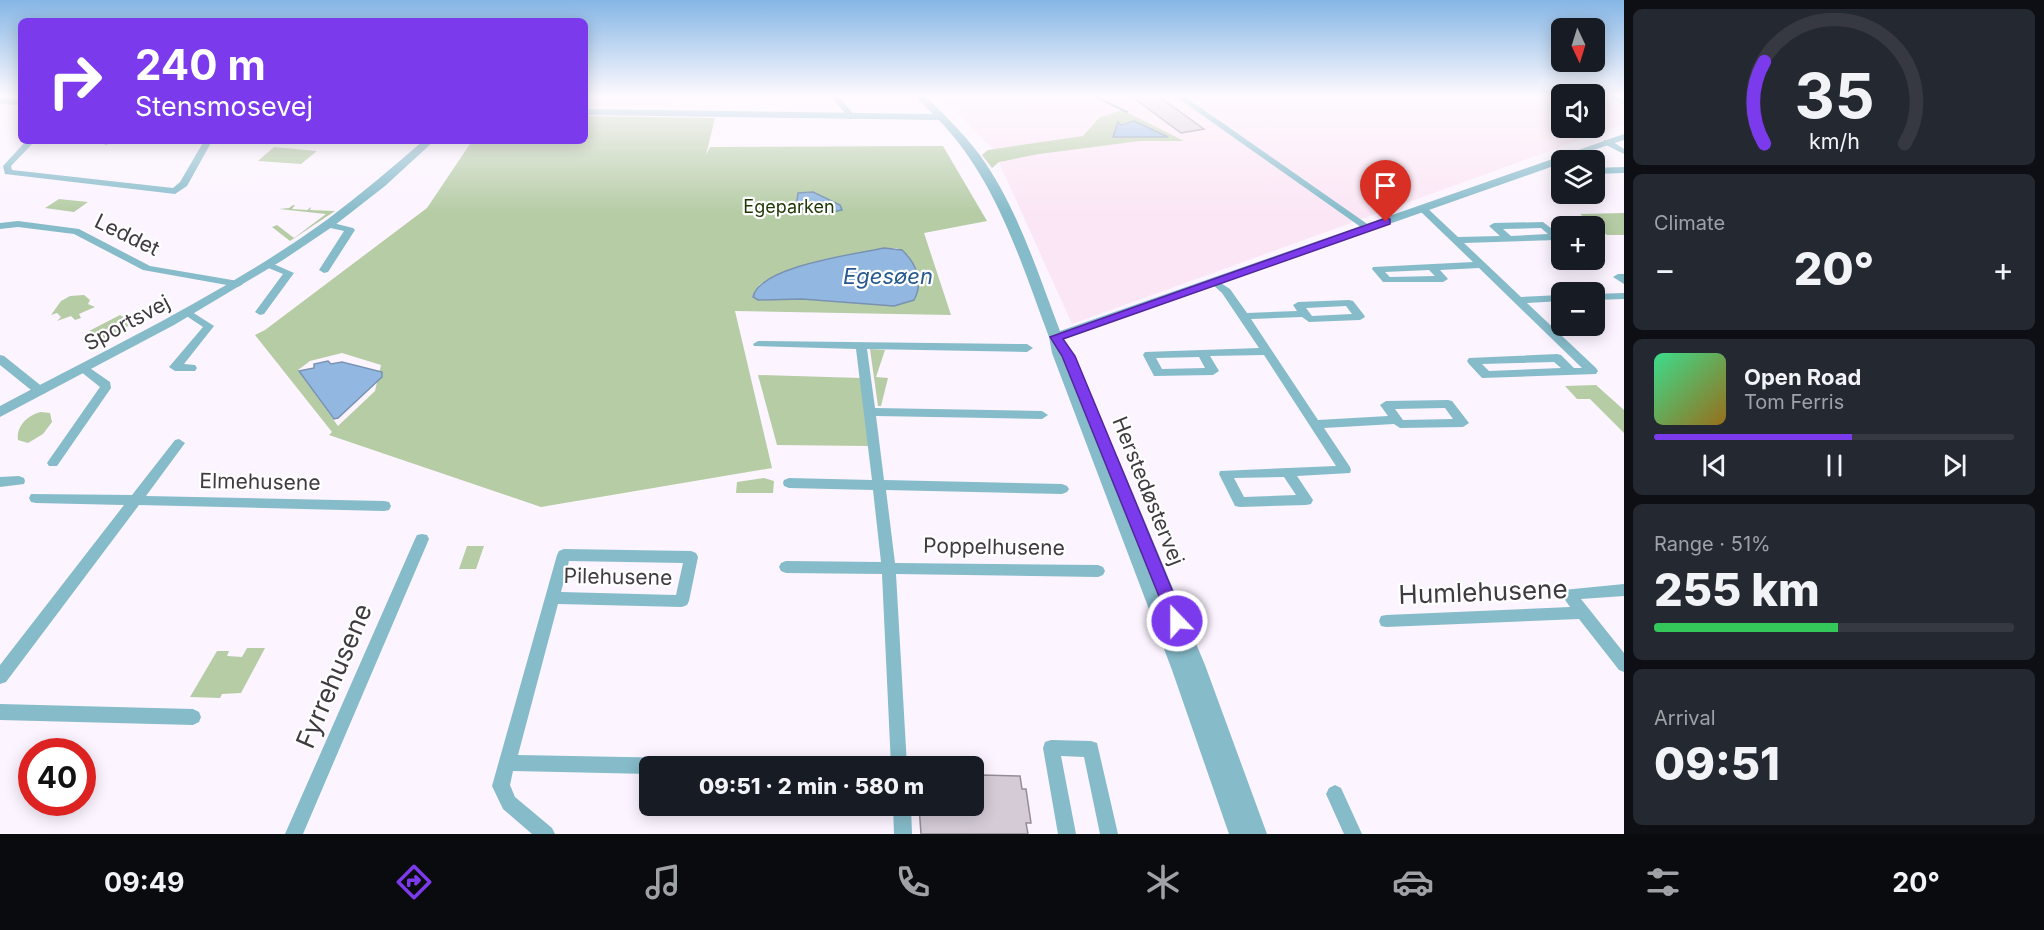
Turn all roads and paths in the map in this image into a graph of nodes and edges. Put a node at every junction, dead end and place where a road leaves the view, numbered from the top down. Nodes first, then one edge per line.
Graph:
1 (956, 135) edge
2 (1235, 135) edge
3 (1624, 137) edge
4 (1607, 142) junction
5 (28, 144) edge
6 (206, 144) edge
7 (426, 144) edge
8 (1624, 152) edge
9 (1624, 170) edge
10 (1605, 171) edge
11 (1422, 208) junction
12 (329, 225) junction
13 (0, 226) edge
14 (1368, 228) junction
15 (1508, 238) junction
16 (1455, 240) junction
17 (269, 265) junction
18 (1482, 265) junction
19 (1432, 267) junction
20 (324, 270) dead end
21 (1624, 277) edge
22 (1624, 282) edge
23 (1216, 283) junction
24 (238, 284) junction
25 (1624, 296) edge
26 (1605, 297) edge
27 (1551, 298) edge
28 (1518, 300) junction
29 (260, 312) dead end
30 (189, 313) junction
31 (1305, 314) junction
32 (1244, 316) junction
33 (1056, 337) junction
34 (758, 344) dead end
35 (861, 346) junction
36 (1027, 348) dead end
37 (1266, 351) junction
38 (1203, 354) junction
39 (0, 359) edge
40 (84, 368) junction
41 (190, 368) dead end
42 (1571, 372) junction
43 (40, 391) junction
44 (0, 412) edge
45 (870, 412) junction
46 (1042, 415) dead end
47 (1397, 420) junction
48 (1314, 424) junction
49 (179, 443) dead end
50 (53, 463) dead end
51 (1288, 472) junction
52 (19, 481) dead end
53 (0, 482) edge
54 (789, 483) dead end
55 (878, 486) junction
56 (1062, 489) dead end
57 (36, 498) dead end
58 (135, 501) junction
59 (384, 506) dead end
60 (422, 539) dead end
61 (786, 567) dead end
62 (889, 567) junction
63 (1098, 571) dead end
64 (1624, 590) edge
65 (552, 598) junction
66 (1583, 613) junction
67 (1386, 621) dead end
68 (1624, 665) edge
69 (0, 676) edge
70 (0, 711) edge
71 (193, 717) dead end
72 (898, 756) edge
73 (506, 763) junction
74 (639, 765) edge
75 (1335, 794) dead end
76 (902, 816) edge
77 (294, 834) edge
78 (546, 834) edge
79 (903, 834) edge
80 (1067, 834) edge
81 (1108, 834) edge
82 (1240, 834) edge
83 (1256, 834) edge
84 (1353, 834) edge

1 - 33 street, Herstedøstervej
2 - 14 street
3 - 4 street
4 - 8 street
4 - 11 street
5 - 6 street
7 - 12 street, Sportsvej
9 - 10 street
11 - 14 street
11 - 16 street
12 - 17 street, Sportsvej
12 - 20 street
13 - 24 street, Leddet
14 - 23 street
15 - 15 street
15 - 16 street
16 - 18 street
17 - 24 street, Sportsvej
17 - 29 street
18 - 19 street
18 - 28 street
19 - 19 street
21 - 22 street
23 - 32 street
23 - 33 street
24 - 30 street, Sportsvej
25 - 26 street
27 - 28 street
28 - 42 street
30 - 40 street, Sportsvej
30 - 41 street, Sportsvej
31 - 31 street
31 - 32 street
32 - 37 street
33 - 82 street, Herstedøstervej
33 - 83 street, Herstedøstervej
34 - 35 street
35 - 36 street
35 - 45 street
37 - 38 street
37 - 48 street
38 - 38 street
39 - 43 street
40 - 43 street, Sportsvej
40 - 50 street, Sportsvej
42 - 42 street
43 - 44 street, Sportsvej
45 - 46 street
45 - 55 street
47 - 47 street
47 - 48 street
48 - 51 street
49 - 58 street
51 - 51 street
52 - 53 street
54 - 55 street
55 - 56 street
55 - 62 street
57 - 58 street, Elmehusene
58 - 59 street, Elmehusene
58 - 69 street
60 - 77 street, Fyrrehusene
61 - 62 street, Poppelhusene
62 - 63 street, Poppelhusene
62 - 72 street
64 - 66 street, Humlehusene
65 - 65 street, Pilehusene
65 - 73 street, Pilehusene
66 - 67 street, Humlehusene
66 - 68 street, Humlehusene
70 - 71 street
73 - 74 street
73 - 78 street, Pilehusene
75 - 84 street
76 - 79 street
80 - 81 street

